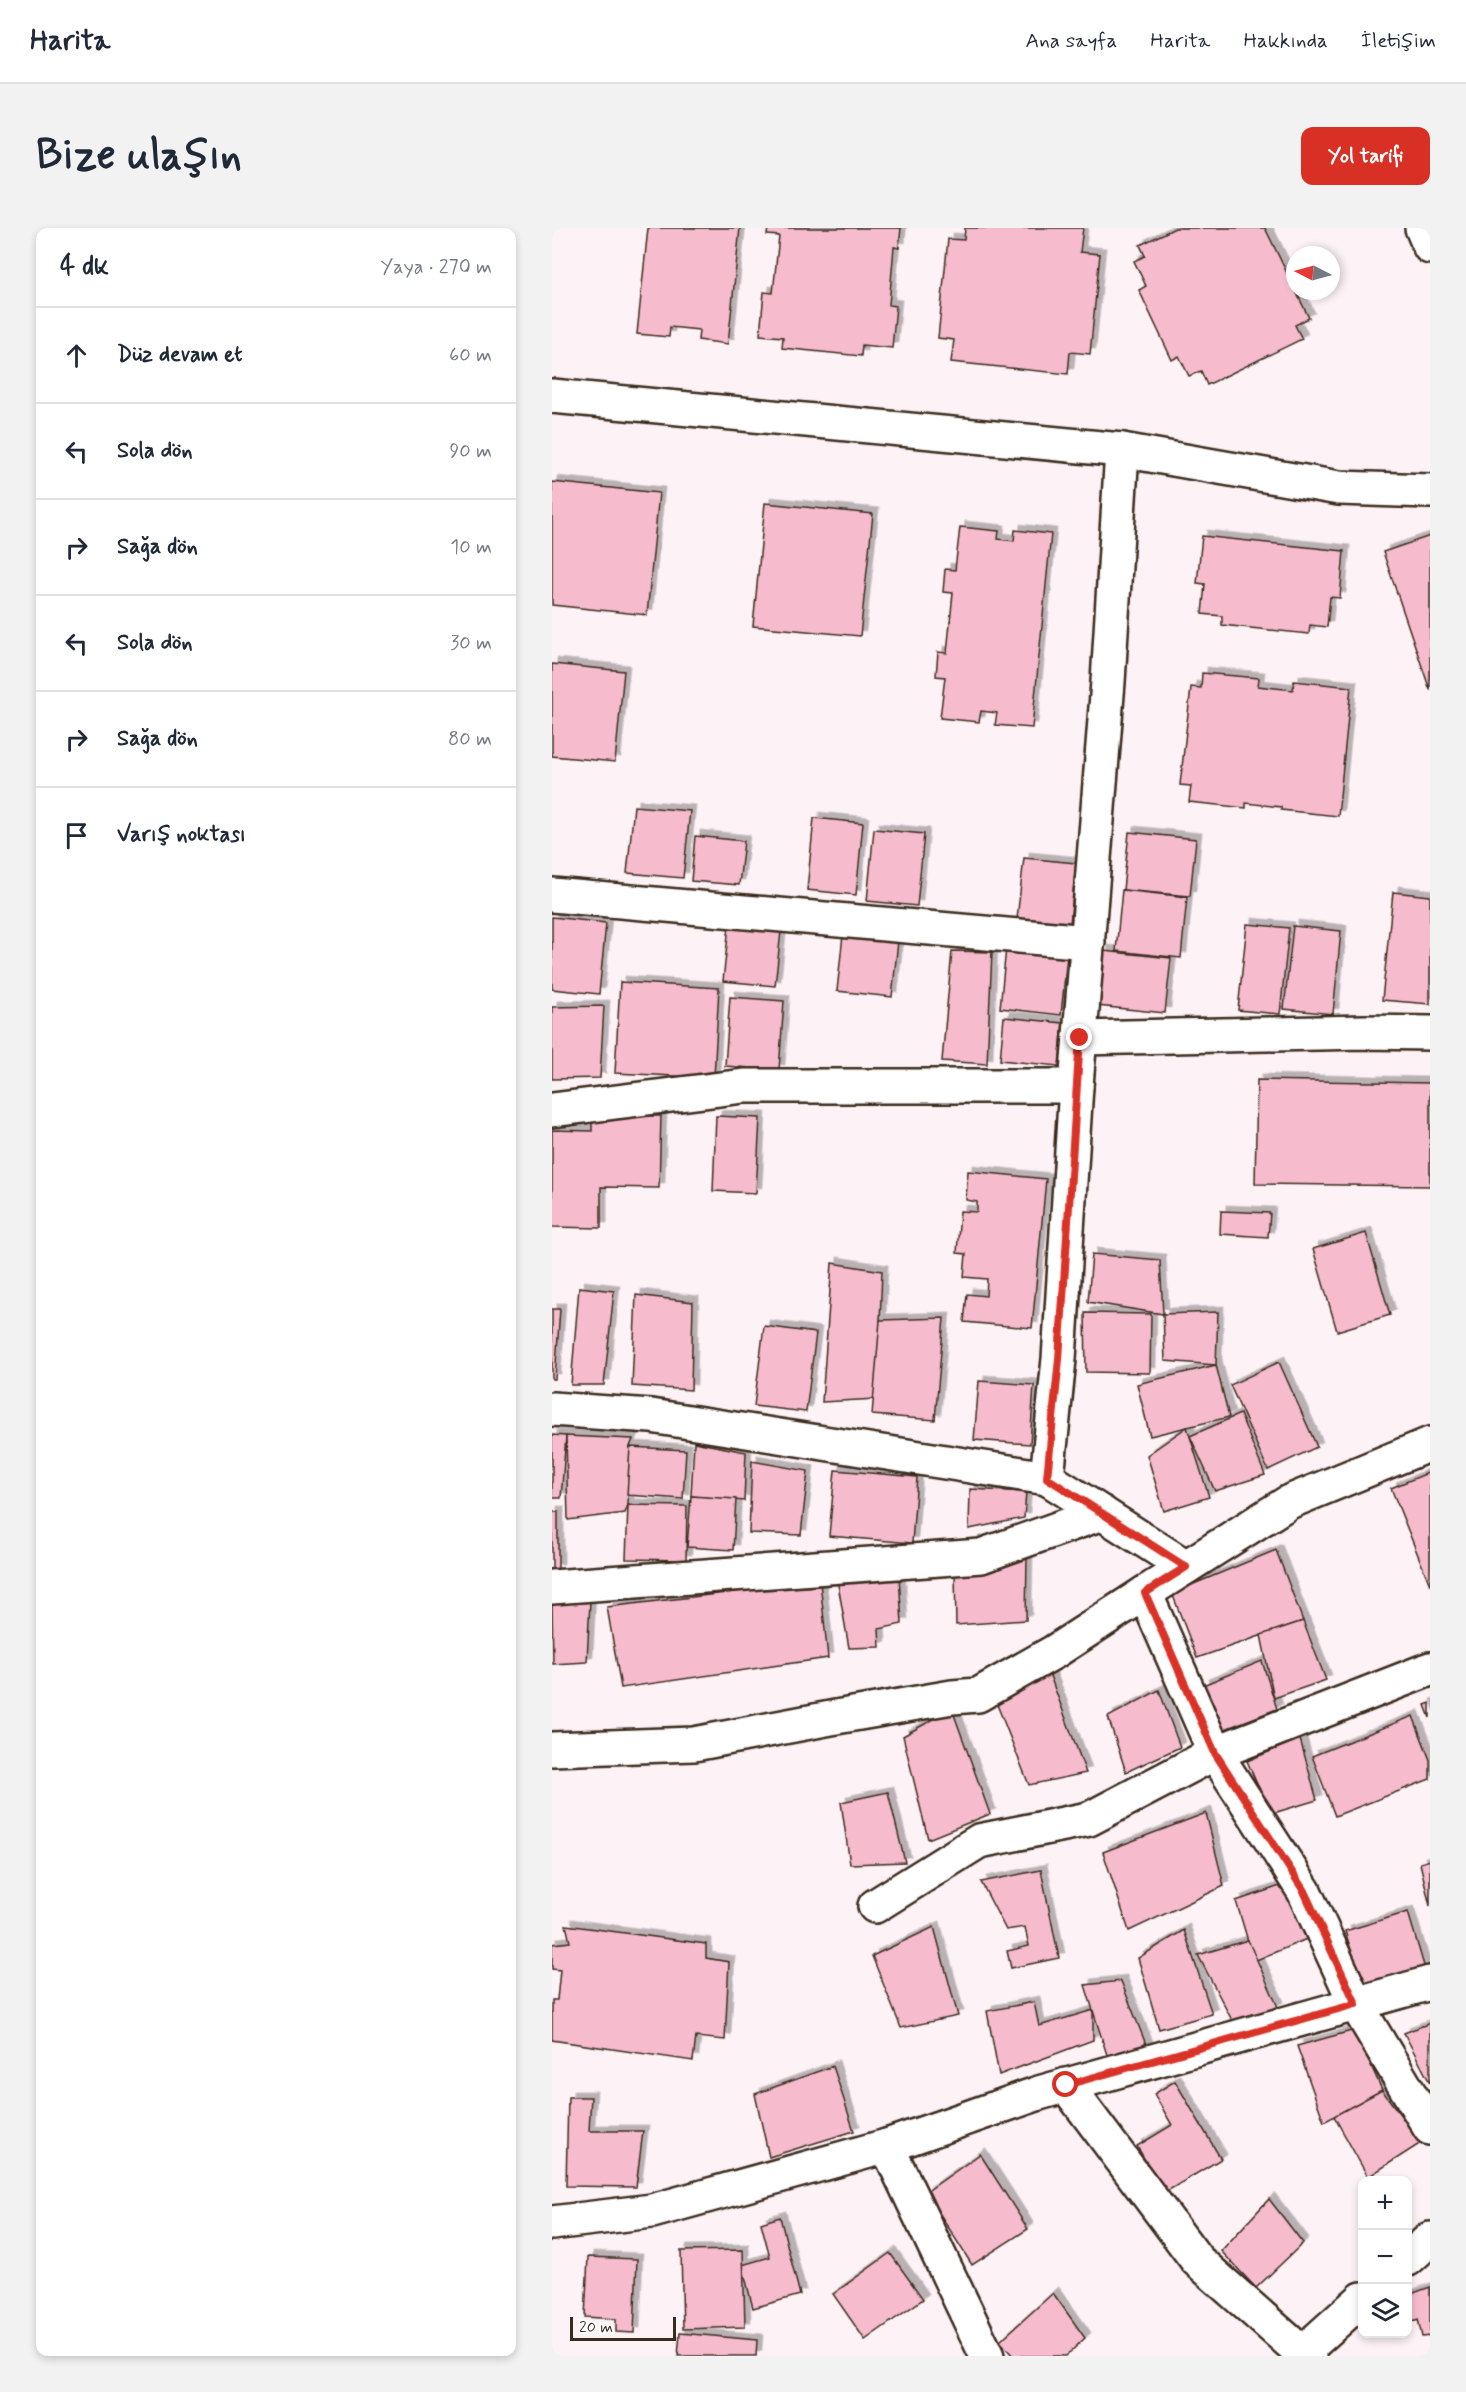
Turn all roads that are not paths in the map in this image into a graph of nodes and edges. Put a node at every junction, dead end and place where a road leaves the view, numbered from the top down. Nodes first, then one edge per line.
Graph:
1 (1422, 228) edge
2 (1430, 247) edge
3 (552, 396) edge
4 (1122, 450) junction
5 (1430, 491) edge
6 (552, 895) edge
7 (1088, 942) junction
8 (1430, 1033) edge
9 (1080, 1038) junction
10 (1076, 1086) junction
11 (552, 1110) edge
12 (552, 1409) edge
13 (1430, 1444) edge
14 (1047, 1478) junction
15 (1102, 1513) junction
16 (1186, 1567) junction
17 (552, 1587) edge
18 (1145, 1593) junction
19 (1430, 1669) edge
20 (552, 1749) edge
21 (1215, 1753) junction
22 (875, 1906) dead end
23 (1430, 1983) edge
24 (1356, 2004) junction
25 (1066, 2085) junction
26 (1430, 2128) edge
27 (886, 2146) junction
28 (552, 2223) edge
29 (1430, 2239) edge
30 (1412, 2255) edge
31 (1358, 2303) edge
32 (1305, 2355) edge
33 (987, 2356) edge

1 - 2 street
3 - 4 street
4 - 5 street
4 - 7 street
6 - 7 street
7 - 9 street
8 - 9 street
9 - 10 street
10 - 11 street
10 - 14 street
12 - 14 street
13 - 16 street
14 - 15 street
15 - 16 street
15 - 17 street
16 - 18 street
18 - 20 street
18 - 21 street
19 - 21 street
21 - 22 street
21 - 24 street
23 - 24 street
24 - 25 street
24 - 26 street
25 - 27 street
25 - 32 street
27 - 28 street
27 - 33 street
29 - 30 street
31 - 32 street

